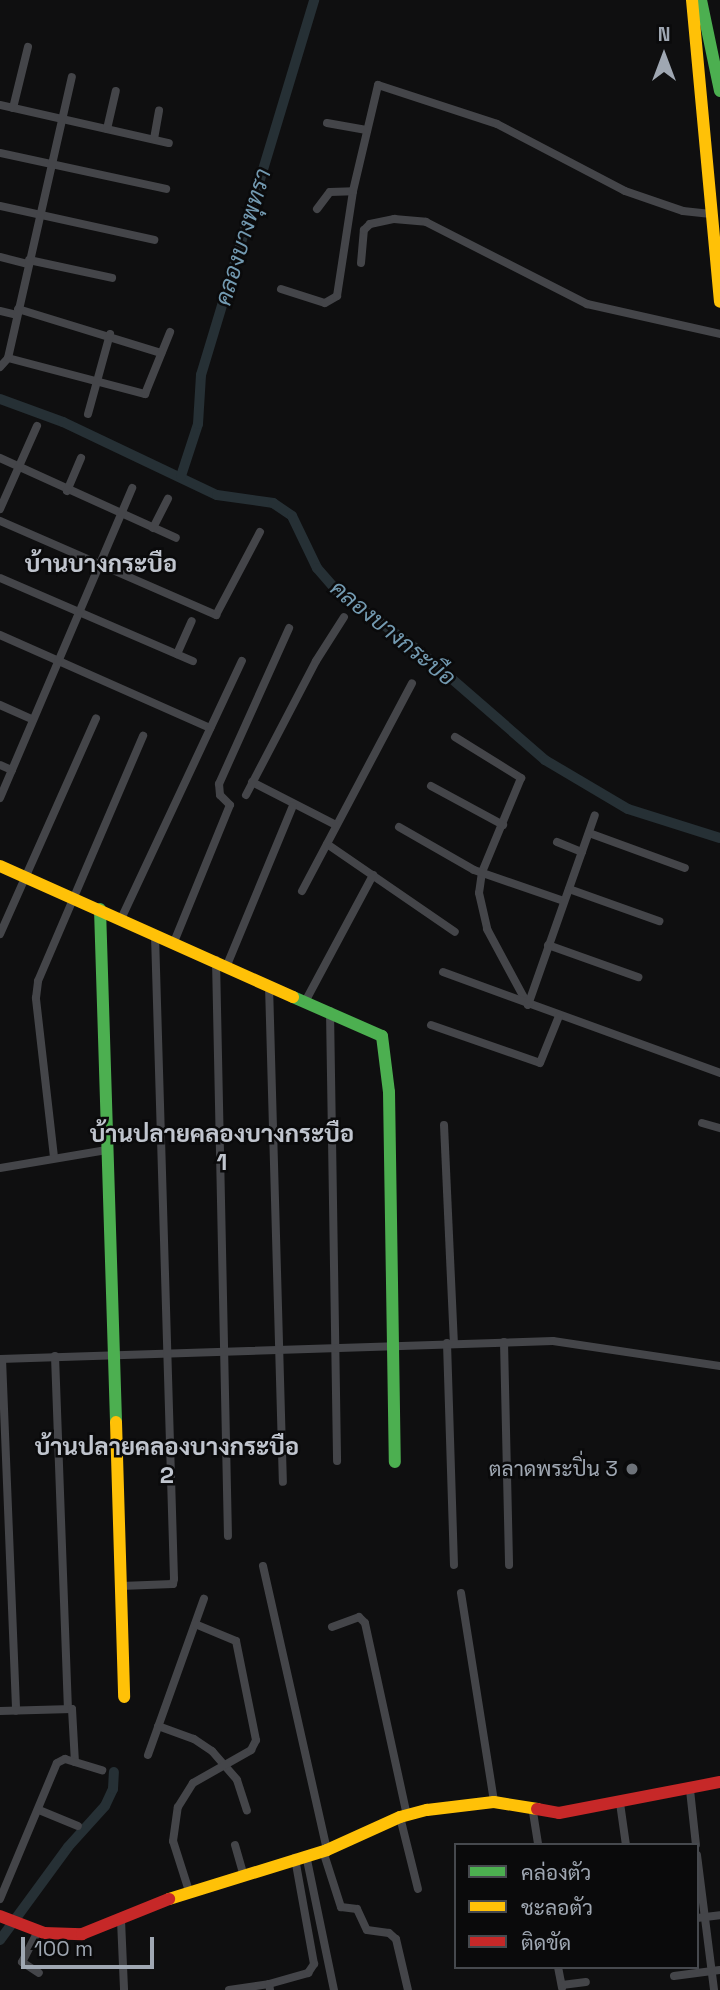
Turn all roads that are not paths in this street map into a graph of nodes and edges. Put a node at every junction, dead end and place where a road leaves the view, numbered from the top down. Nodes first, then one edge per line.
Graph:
1 (692, 0) edge
2 (701, 0) edge
3 (29, 47) dead end
4 (72, 77) dead end
5 (116, 91) dead end
6 (720, 91) edge
7 (0, 105) edge
8 (13, 108) junction
9 (159, 110) dead end
10 (62, 121) junction
11 (327, 123) dead end
12 (107, 129) junction
13 (366, 130) junction
14 (154, 139) junction
15 (169, 143) dead end
16 (0, 153) edge
17 (52, 165) junction
18 (166, 189) dead end
19 (353, 191) junction
20 (0, 206) edge
21 (317, 208) dead end
22 (40, 216) junction
23 (712, 216) junction
24 (154, 240) dead end
25 (720, 240) edge
26 (0, 257) edge
27 (29, 262) junction
28 (361, 263) dead end
29 (113, 278) dead end
30 (281, 289) dead end
31 (720, 302) edge
32 (0, 311) edge
33 (18, 312) junction
34 (170, 332) dead end
35 (110, 334) junction
36 (720, 334) edge
37 (161, 353) junction
38 (8, 358) junction
39 (0, 367) edge
40 (97, 380) junction
41 (88, 414) dead end
42 (37, 426) dead end
43 (0, 458) edge
44 (81, 458) dead end
45 (17, 468) junction
46 (132, 488) dead end
47 (67, 491) junction
48 (168, 499) dead end
49 (0, 509) edge
50 (118, 515) junction
51 (0, 521) edge
52 (153, 528) junction
53 (260, 532) dead end
54 (176, 538) dead end
55 (98, 564) junction
56 (0, 578) edge
57 (78, 612) junction
58 (344, 617) dead end
59 (192, 621) dead end
60 (289, 628) dead end
61 (0, 635) edge
62 (177, 654) junction
63 (58, 661) junction
64 (193, 661) dead end
65 (242, 661) dead end
66 (412, 683) dead end
67 (0, 705) edge
68 (96, 718) dead end
69 (33, 720) junction
70 (210, 728) junction
71 (143, 736) dead end
72 (455, 737) dead end
73 (0, 765) edge
74 (12, 770) junction
75 (253, 782) junction
76 (431, 786) dead end
77 (246, 795) dead end
78 (0, 798) edge
79 (293, 806) junction
80 (595, 815) dead end
81 (336, 825) junction
82 (503, 825) junction
83 (399, 827) dead end
84 (589, 833) junction
85 (557, 842) dead end
86 (327, 844) junction
87 (582, 852) junction
88 (0, 866) edge
89 (685, 868) dead end
90 (482, 872) junction
91 (373, 875) junction
92 (24, 876) junction
93 (569, 889) junction
94 (302, 891) dead end
95 (72, 897) junction
96 (564, 901) junction
97 (100, 909) junction
98 (121, 919) junction
99 (659, 921) dead end
100 (455, 932) dead end
101 (0, 934) edge
102 (155, 934) junction
103 (174, 942) junction
104 (548, 945) junction
105 (221, 963) junction
106 (443, 972) dead end
107 (638, 977) dead end
108 (269, 985) junction
109 (306, 1000) junction
110 (528, 1005) junction
111 (330, 1011) junction
112 (559, 1016) junction
113 (431, 1025) dead end
114 (720, 1073) edge
115 (702, 1123) dead end
116 (444, 1125) dead end
117 (720, 1128) edge
118 (106, 1150) junction
119 (54, 1157) junction
120 (0, 1167) edge
121 (504, 1342) junction
122 (451, 1343) junction
123 (393, 1345) junction
124 (278, 1347) junction
125 (336, 1347) junction
126 (224, 1350) junction
127 (113, 1352) junction
128 (168, 1352) junction
129 (55, 1356) junction
130 (1, 1359) edge
131 (720, 1366) edge
132 (337, 1461) dead end
133 (395, 1462) dead end
134 (284, 1482) dead end
135 (228, 1536) dead end
136 (454, 1565) dead end
137 (509, 1565) dead end
138 (263, 1566) dead end
139 (121, 1586) junction
140 (461, 1593) dead end
141 (204, 1599) dead end
142 (195, 1625) junction
143 (332, 1627) dead end
144 (124, 1697) dead end
145 (68, 1708) junction
146 (0, 1711) edge
147 (16, 1711) junction
148 (158, 1726) junction
149 (148, 1755) dead end
150 (75, 1762) junction
151 (222, 1763) junction
152 (102, 1770) dead end
153 (720, 1782) edge
154 (690, 1790) junction
155 (494, 1802) junction
156 (620, 1802) junction
157 (39, 1810) junction
158 (247, 1810) dead end
159 (533, 1812) junction
160 (403, 1816) junction
161 (78, 1826) dead end
162 (538, 1843) edge
163 (625, 1843) edge
164 (696, 1843) edge
165 (234, 1845) dead end
166 (325, 1851) junction
167 (301, 1857) junction
168 (243, 1873) junction
169 (699, 1886) edge
170 (418, 1889) dead end
171 (189, 1891) junction
172 (0, 1899) edge
173 (720, 1915) edge
174 (2, 1917) edge
175 (701, 1917) edge
176 (121, 1920) junction
177 (38, 1931) junction
178 (558, 1969) edge
179 (716, 1970) edge
180 (39, 1973) dead end
181 (674, 1976) dead end
182 (586, 1982) dead end
183 (269, 1987) edge
184 (562, 1988) edge
185 (124, 1990) edge
186 (229, 1990) edge
187 (334, 1990) edge
188 (408, 1990) edge
189 (714, 1990) edge

1 - 23 main road
2 - 6 main road
3 - 8 street
4 - 10 street
5 - 12 street
7 - 8 street
8 - 10 street
9 - 14 street
10 - 12 street
10 - 17 street
11 - 13 street
12 - 14 street
13 - 19 street
13 - 23 street
14 - 15 street
16 - 17 street
17 - 18 street
17 - 22 street
19 - 21 street
19 - 30 street
20 - 22 street
22 - 24 street
22 - 27 street
23 - 25 main road
23 - 31 main road
26 - 27 street
27 - 29 street
27 - 33 street
28 - 36 street
32 - 33 street
33 - 35 street
33 - 38 street
34 - 37 street
35 - 37 street
35 - 40 street
37 - 40 street
38 - 39 street
38 - 40 street
40 - 41 street
42 - 45 street
43 - 45 street
44 - 47 street
45 - 47 street
45 - 49 street
46 - 50 street
47 - 50 street
48 - 52 street
50 - 52 street
50 - 55 street
51 - 55 street
52 - 54 street
53 - 55 street
55 - 57 street
56 - 57 street
57 - 62 street
57 - 63 street
58 - 75 street
59 - 62 street
60 - 103 street
61 - 63 street
62 - 64 street
63 - 69 street
63 - 70 street
65 - 70 street
66 - 81 street
67 - 69 street
68 - 92 street
69 - 74 street
70 - 98 street
71 - 95 street
72 - 82 street
73 - 74 street
74 - 78 street
75 - 77 street
75 - 79 street
76 - 82 street
79 - 81 street
79 - 105 street
80 - 84 street
81 - 86 street
82 - 90 street
83 - 90 street
84 - 87 street
84 - 89 street
85 - 87 street
86 - 91 street
86 - 94 street
87 - 93 street
88 - 92 main road
90 - 96 street
90 - 110 street
91 - 100 street
91 - 109 street
92 - 95 main road
92 - 101 street
93 - 96 street
93 - 99 street
95 - 97 main road
95 - 119 street
96 - 104 street
97 - 98 main road
97 - 118 main road
98 - 102 main road
102 - 103 main road
102 - 128 street
103 - 105 main road
104 - 107 street
104 - 110 street
105 - 108 main road
105 - 126 street
106 - 110 street
108 - 109 main road
108 - 124 street
109 - 111 main road
110 - 112 street
111 - 123 main road
111 - 125 street
112 - 113 street
112 - 114 street
115 - 117 street
116 - 122 street
118 - 119 street
118 - 127 main road
119 - 120 street
121 - 122 street
121 - 131 street
121 - 137 street
122 - 123 street
122 - 136 street
123 - 125 street
123 - 133 main road
124 - 125 street
124 - 126 street
124 - 134 street
125 - 132 street
126 - 128 street
126 - 135 street
127 - 128 street
127 - 129 street
127 - 139 main road
128 - 139 street
129 - 130 street
129 - 145 street
130 - 147 street
138 - 166 street
139 - 144 main road
140 - 155 street
141 - 142 street
142 - 148 street
142 - 151 street
143 - 160 street
145 - 147 street
145 - 150 street
146 - 147 street
148 - 149 street
148 - 151 street
150 - 152 street
150 - 157 street
151 - 158 street
151 - 171 street
153 - 154 main road
154 - 156 main road
154 - 164 street
155 - 159 main road
155 - 160 main road
156 - 159 main road
156 - 163 street
157 - 161 street
157 - 172 street
159 - 162 street
160 - 166 main road
160 - 170 street
165 - 168 street
166 - 167 main road
166 - 188 street
167 - 168 main road
167 - 183 street
167 - 187 street
168 - 171 main road
169 - 175 street
171 - 176 main road
173 - 175 street
174 - 177 main road
175 - 179 street
176 - 177 main road
176 - 185 street
177 - 180 street
178 - 184 street
179 - 181 street
179 - 189 street
182 - 184 street
183 - 186 street

